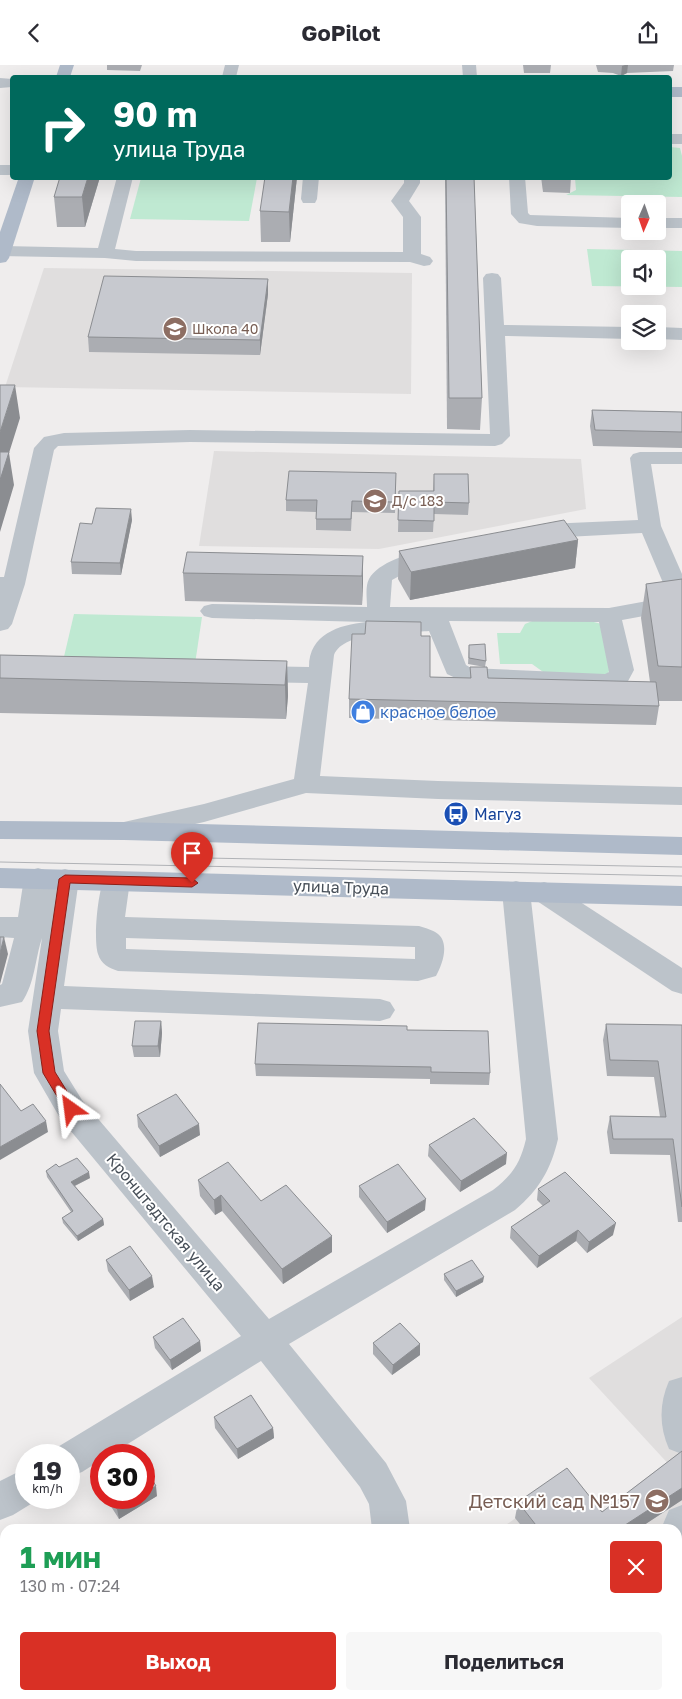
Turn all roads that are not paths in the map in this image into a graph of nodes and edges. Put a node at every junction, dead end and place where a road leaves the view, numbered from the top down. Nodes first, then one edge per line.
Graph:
1 (27, 180) edge
2 (124, 180) edge
3 (311, 180) edge
4 (412, 180) edge
5 (517, 180) edge
6 (309, 199) dead end
7 (621, 223) edge
8 (666, 223) edge
9 (682, 223) edge
10 (2, 247) edge
11 (105, 253) junction
12 (492, 278) dead end
13 (495, 330) junction
14 (621, 333) edge
15 (666, 333) edge
16 (682, 334) edge
17 (682, 459) edge
18 (650, 526) junction
19 (509, 540) edge
20 (452, 553) edge
21 (7, 584) edge
22 (682, 601) edge
23 (212, 611) dead end
24 (467, 614) junction
25 (609, 615) junction
26 (378, 621) junction
27 (438, 623) junction
28 (0, 624) edge
29 (233, 673) edge
30 (321, 675) junction
31 (306, 784) junction
32 (682, 796) edge
33 (0, 830) edge
34 (124, 831) junction
35 (682, 846) edge
36 (0, 878) edge
37 (51, 879) junction
38 (116, 881) junction
39 (530, 891) junction
40 (682, 896) edge
41 (0, 927) edge
42 (112, 927) junction
43 (45, 928) junction
44 (682, 983) edge
45 (0, 996) edge
46 (48, 997) junction
47 (380, 1010) dead end
48 (265, 1340) junction
49 (682, 1393) edge
50 (682, 1437) edge
51 (80, 1453) edge
52 (15, 1493) edge
53 (0, 1502) edge
54 (390, 1524) edge

1 - 10 main road
2 - 11 street
3 - 6 street
4 - 11 street
5 - 7 street
8 - 9 street
10 - 11 street
12 - 13 street
13 - 14 street
13 - 21 street
15 - 16 street
17 - 18 street
18 - 19 street
18 - 22 street
20 - 26 street
21 - 28 street
22 - 25 street
23 - 26 street
24 - 25 street
24 - 26 street
24 - 27 street
25 - 27 street
26 - 27 street
26 - 30 street
29 - 30 street
30 - 31 street
31 - 32 street
31 - 34 street
33 - 34 main road
34 - 35 main road
36 - 37 main road, улица Труда
37 - 38 main road, улица Труда
37 - 43 street, Кронштадтская улица
38 - 39 main road, улица Труда
38 - 42 street
39 - 40 main road, улица Труда
39 - 44 street
39 - 48 street
41 - 43 street
42 - 42 street
43 - 45 street
43 - 46 street, Кронштадтская улица
46 - 47 street
46 - 48 street, Кронштадтская улица
48 - 51 street
48 - 54 street, Кронштадтская улица
49 - 50 street
52 - 53 street

